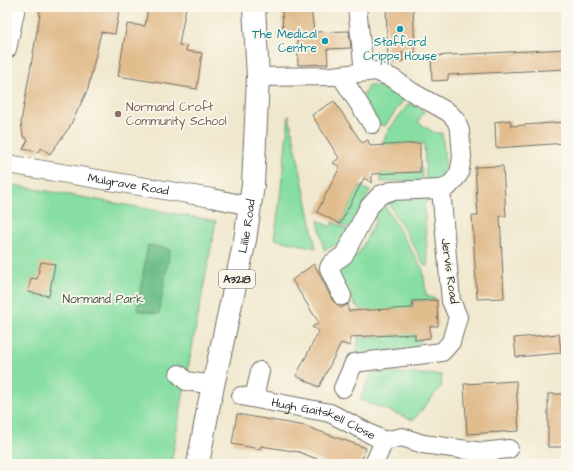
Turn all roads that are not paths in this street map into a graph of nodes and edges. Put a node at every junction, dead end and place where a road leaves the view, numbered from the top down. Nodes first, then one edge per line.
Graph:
1 (16, 7) edge
2 (254, 7) edge
3 (357, 7) edge
4 (7, 49) edge
5 (364, 72) junction
6 (340, 76) junction
7 (258, 77) junction
8 (372, 124) dead end
9 (7, 164) edge
10 (441, 189) junction
11 (250, 206) junction
12 (342, 296) dead end
13 (260, 371) dead end
14 (179, 374) dead end
15 (214, 385) junction
16 (343, 388) dead end
17 (384, 441) junction
18 (510, 449) dead end
19 (198, 464) edge
20 (374, 464) edge

1 - 4 street
2 - 7 main road, Lillie Road / A3218
3 - 5 street
5 - 6 street
5 - 10 street
6 - 7 street
6 - 8 street
7 - 11 main road, Lillie Road / A3218
9 - 11 street, Mulgrave Road
10 - 12 street
10 - 16 street, Jervis Road
11 - 15 main road, Lillie Road / A3218
13 - 17 street, Hugh Gaitskell Close
14 - 15 street
15 - 19 main road, Lillie Road / A3218
17 - 18 street, Hugh Gaitskell Close
17 - 20 street

